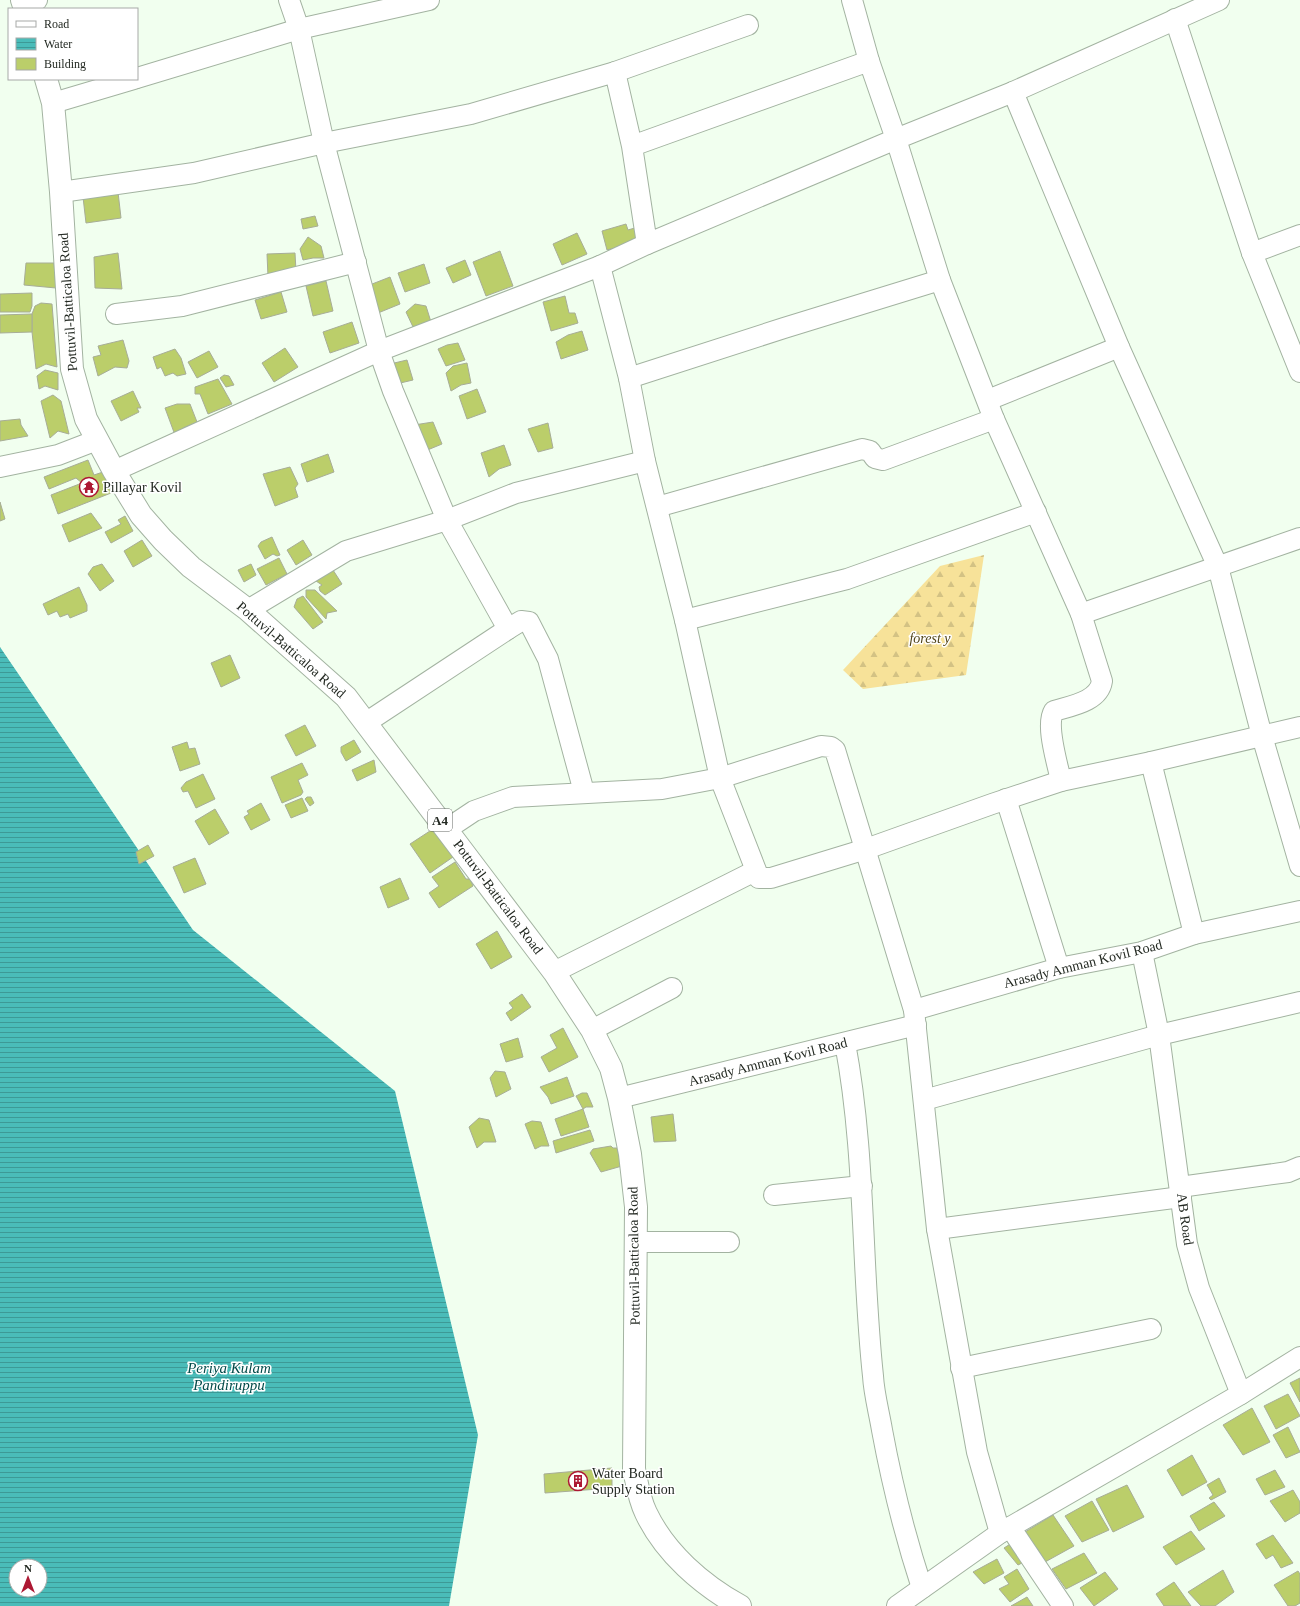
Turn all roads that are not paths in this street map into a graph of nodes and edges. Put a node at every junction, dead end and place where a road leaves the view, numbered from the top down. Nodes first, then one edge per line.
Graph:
1 (289, 0) edge
2 (429, 0) edge
3 (852, 0) edge
4 (1219, 0) edge
5 (1175, 19) junction
6 (748, 26) dead end
7 (299, 29) junction
8 (869, 61) junction
9 (615, 72) junction
10 (138, 78) edge
11 (46, 80) edge
12 (131, 80) edge
13 (1013, 92) junction
14 (53, 103) junction
15 (896, 139) junction
16 (324, 143) junction
17 (632, 146) junction
18 (61, 192) junction
19 (1300, 235) edge
20 (647, 244) junction
21 (1252, 252) junction
22 (356, 262) junction
23 (600, 266) junction
24 (940, 280) junction
25 (116, 314) dead end
26 (1119, 347) junction
27 (379, 350) junction
28 (1300, 372) edge
29 (629, 378) junction
30 (991, 409) junction
31 (97, 440) junction
32 (645, 461) junction
33 (0, 467) edge
34 (114, 471) junction
35 (657, 507) junction
36 (1036, 512) junction
37 (447, 520) junction
38 (1300, 538) edge
39 (1218, 567) junction
40 (248, 610) junction
41 (1081, 614) junction
42 (685, 620) junction
43 (508, 628) junction
44 (367, 722) junction
45 (1300, 727) edge
46 (1262, 736) junction
47 (1151, 762) junction
48 (720, 778) junction
49 (1061, 781) junction
50 (584, 792) junction
51 (1006, 799) junction
52 (447, 830) junction
53 (866, 850) junction
54 (1300, 866) edge
55 (755, 871) junction
56 (1300, 911) edge
57 (1194, 934) junction
58 (1142, 952) junction
59 (1059, 968) junction
60 (554, 972) junction
61 (672, 988) dead end
62 (1300, 1002) edge
63 (915, 1017) junction
64 (592, 1030) junction
65 (1159, 1035) junction
66 (845, 1043) junction
67 (619, 1098) junction
68 (924, 1100) junction
69 (1300, 1166) edge
70 (862, 1186) junction
71 (1181, 1192) junction
72 (774, 1195) dead end
73 (937, 1229) junction
74 (636, 1242) junction
75 (728, 1242) dead end
76 (1151, 1329) dead end
77 (1300, 1357) edge
78 (961, 1368) junction
79 (1241, 1394) junction
80 (1005, 1530) junction
81 (922, 1588) junction
82 (740, 1606) edge
83 (897, 1606) edge
84 (1063, 1606) edge

1 - 7 street
2 - 7 street
3 - 8 street
4 - 5 street
5 - 13 street
5 - 21 street
6 - 9 street
7 - 10 street
7 - 16 street
8 - 15 street
8 - 17 street
9 - 16 street
9 - 17 street
11 - 14 highway, Pottuvil-Batticaloa Road / A4
12 - 14 street
13 - 15 street
13 - 26 street
14 - 18 highway, Pottuvil-Batticaloa Road / A4
15 - 20 street
15 - 24 street
16 - 18 street
16 - 22 street
17 - 20 street
18 - 31 highway, Pottuvil-Batticaloa Road / A4
19 - 21 street
20 - 23 street
21 - 28 street
22 - 25 street
22 - 27 street
23 - 27 street
23 - 29 street
24 - 29 street
24 - 30 street
26 - 30 street
26 - 39 street
27 - 34 street
27 - 37 street
29 - 32 street
30 - 35 street
30 - 36 street
31 - 33 street
31 - 34 highway, Pottuvil-Batticaloa Road / A4
32 - 35 street
32 - 37 street
34 - 40 highway, Pottuvil-Batticaloa Road / A4
35 - 42 street
36 - 41 street
36 - 42 street
37 - 40 street
37 - 43 street
38 - 39 street
39 - 41 street
39 - 46 street
40 - 44 highway, Pottuvil-Batticaloa Road / A4
41 - 49 street
42 - 48 street
43 - 44 street
43 - 50 street
44 - 52 highway, Pottuvil-Batticaloa Road / A4
45 - 46 street
46 - 47 street
46 - 54 street
47 - 49 street
47 - 57 street
48 - 50 street
48 - 53 street
48 - 55 street
49 - 51 street
50 - 52 street
51 - 53 street
51 - 59 street
52 - 60 highway, Pottuvil-Batticaloa Road / A4
53 - 55 street
53 - 63 street
55 - 60 street
56 - 57 street, Arasady Amman Kovil Road
57 - 58 street, Arasady Amman Kovil Road
58 - 59 street, Arasady Amman Kovil Road
58 - 65 street, AB Road
59 - 63 street, Arasady Amman Kovil Road
60 - 64 highway, Pottuvil-Batticaloa Road / A4
61 - 64 street
62 - 65 street
63 - 66 street, Arasady Amman Kovil Road
63 - 68 street
64 - 67 highway, Pottuvil-Batticaloa Road / A4
65 - 68 street
65 - 71 street, AB Road
66 - 67 street, Arasady Amman Kovil Road
66 - 70 street
67 - 74 highway, Pottuvil-Batticaloa Road / A4
68 - 73 street
69 - 71 street
70 - 72 street
70 - 81 street
71 - 73 street
71 - 79 street, AB Road
73 - 78 street
74 - 75 street
74 - 82 highway, Pottuvil-Batticaloa Road / A4
76 - 78 street
77 - 79 street
78 - 80 street
79 - 80 street
80 - 81 street
80 - 84 street
81 - 83 street

